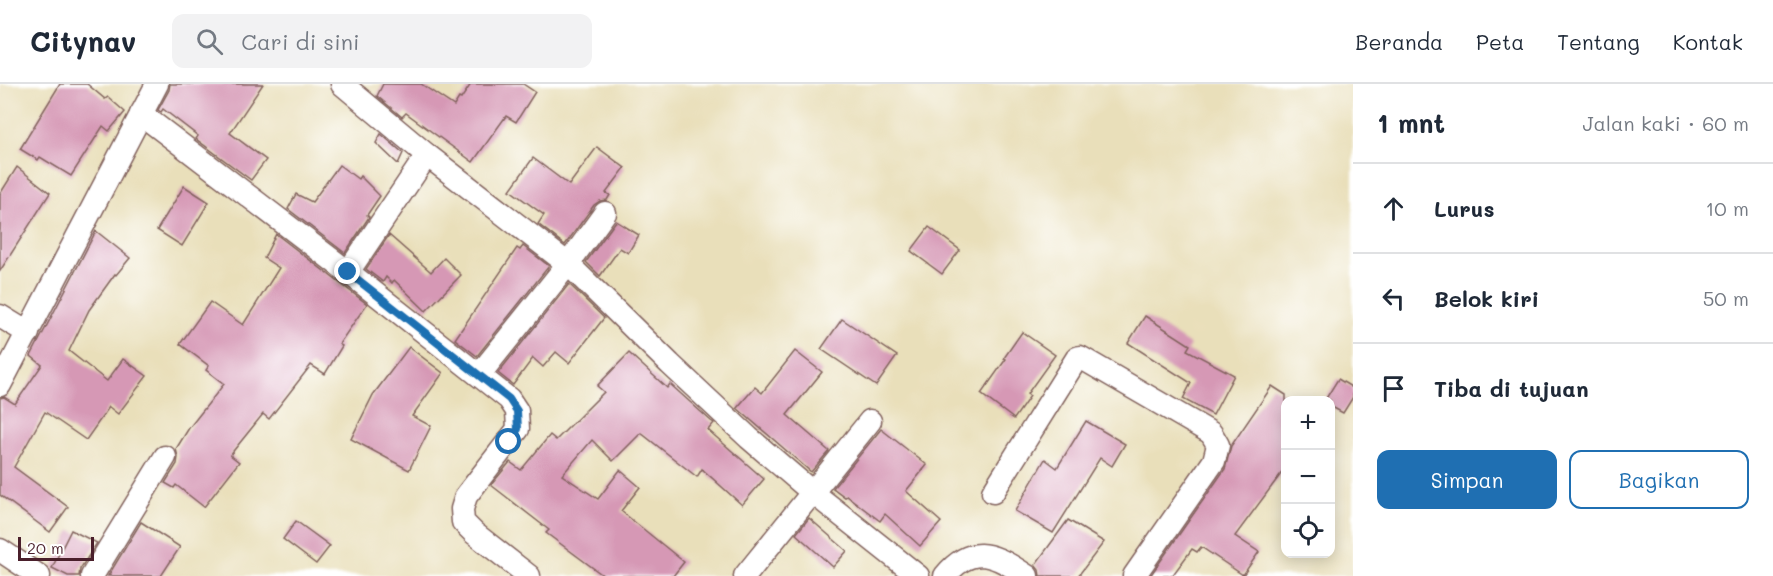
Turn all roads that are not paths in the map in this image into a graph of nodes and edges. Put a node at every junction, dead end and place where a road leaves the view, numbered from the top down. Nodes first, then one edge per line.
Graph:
1 (157, 84) edge
2 (342, 84) edge
3 (141, 114) junction
4 (427, 155) junction
5 (605, 213) dead end
6 (568, 264) junction
7 (348, 272) junction
8 (0, 316) edge
9 (28, 333) junction
10 (479, 375) junction
11 (0, 385) edge
12 (870, 421) dead end
13 (165, 457) dead end
14 (813, 492) junction
15 (993, 492) dead end
16 (0, 550) edge
17 (39, 576) edge
18 (92, 576) edge
19 (529, 576) edge
20 (746, 576) edge
21 (918, 576) edge
22 (945, 576) edge
23 (1027, 576) edge
24 (1134, 576) edge

1 - 3 street
2 - 4 street
3 - 7 street
3 - 9 street
4 - 6 street
4 - 7 street
5 - 6 street
6 - 10 street
6 - 14 street
7 - 10 street
8 - 9 street
9 - 11 street
10 - 19 street
12 - 14 street
13 - 18 street
14 - 20 street
14 - 21 street
15 - 24 street
16 - 17 street
22 - 23 street

